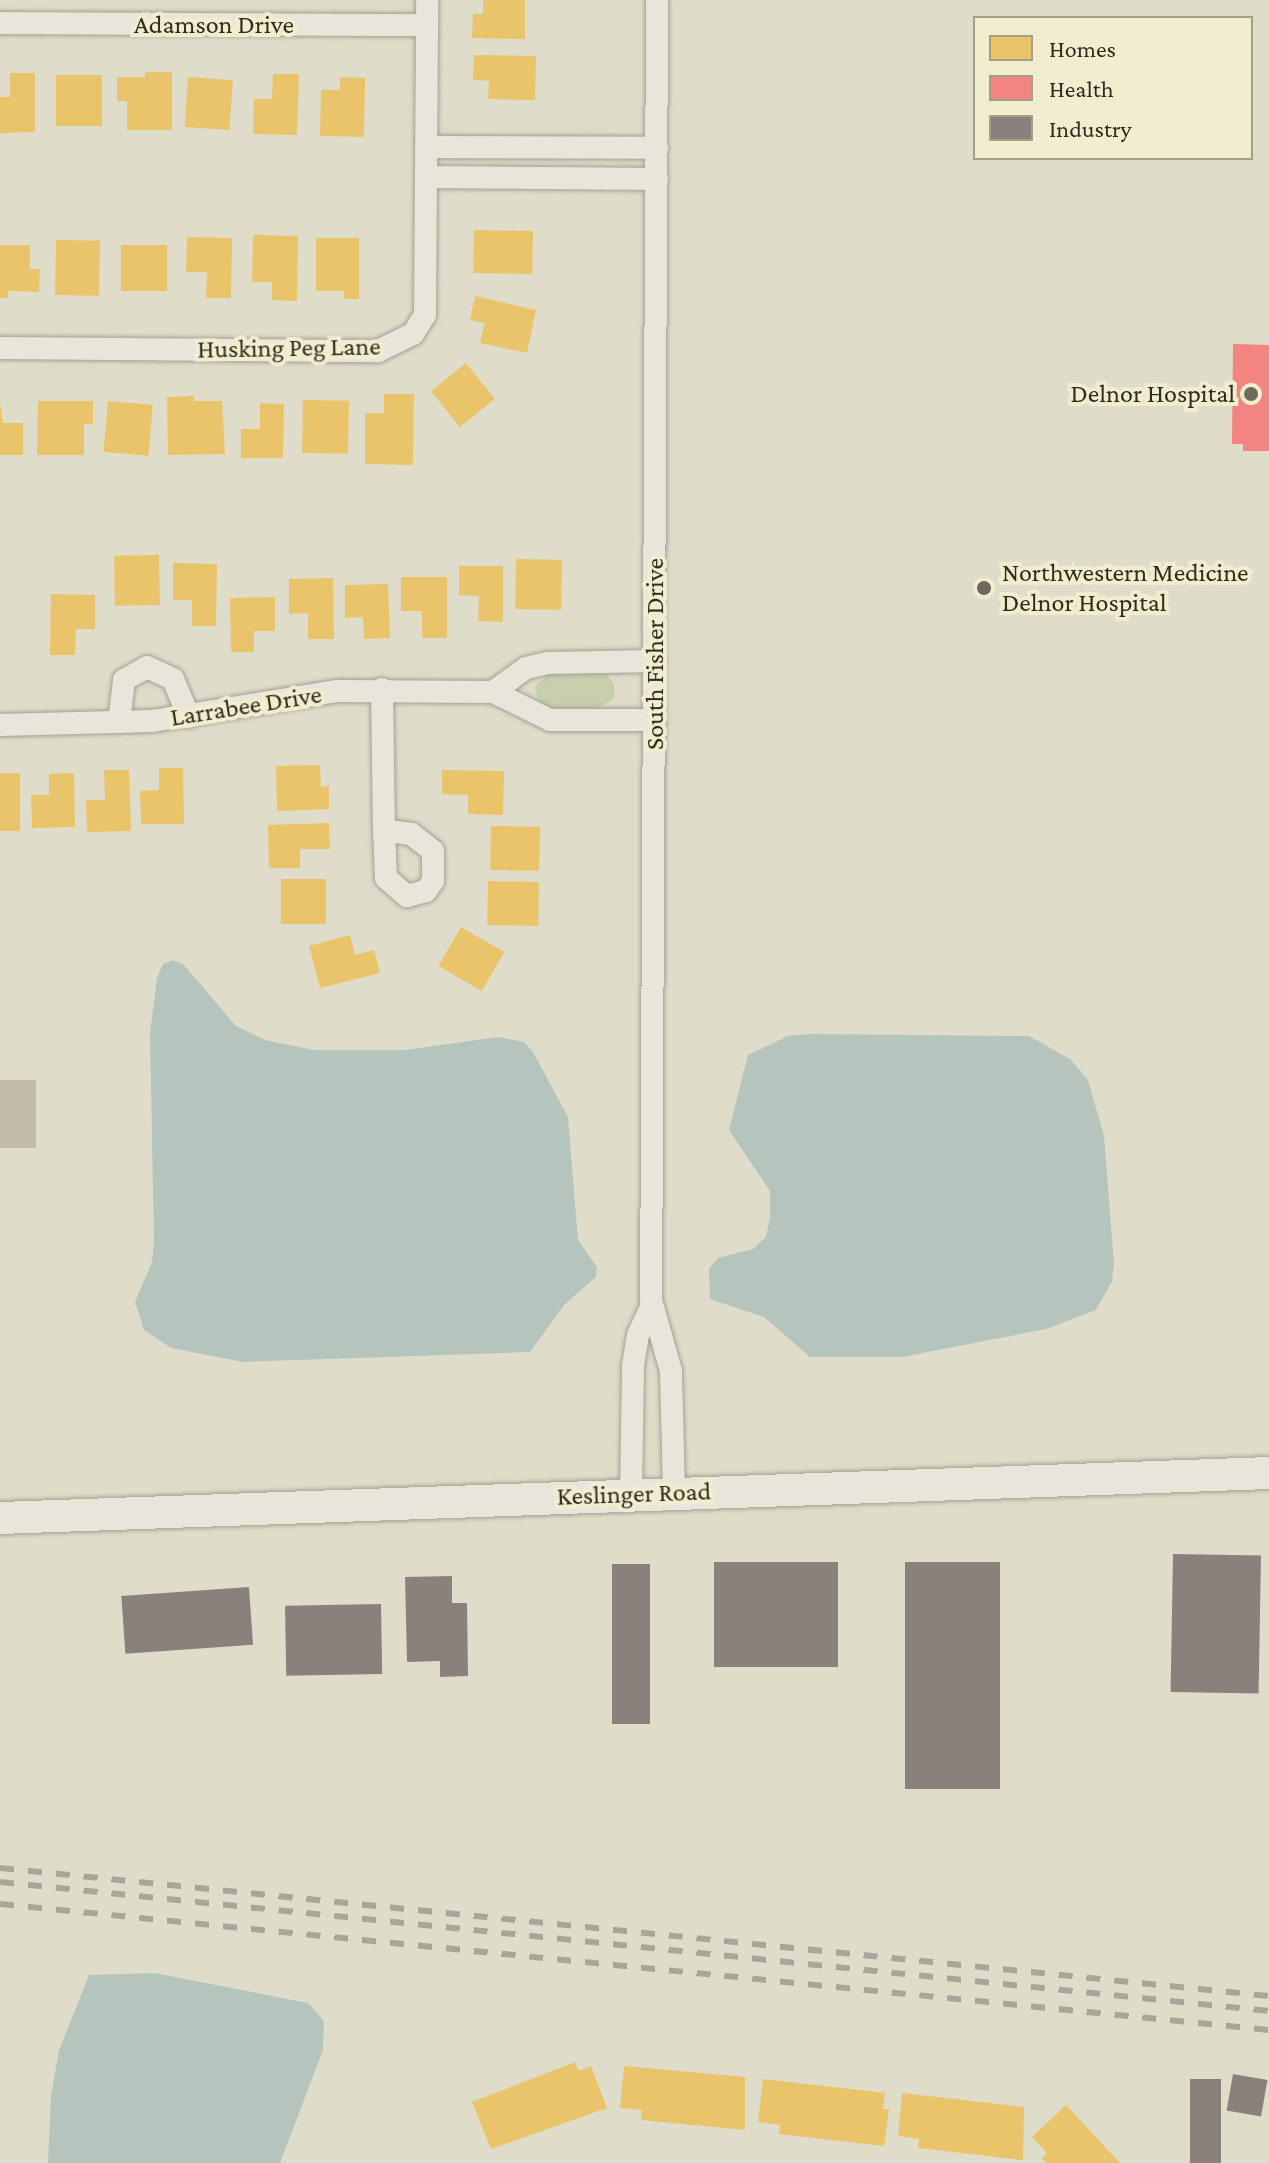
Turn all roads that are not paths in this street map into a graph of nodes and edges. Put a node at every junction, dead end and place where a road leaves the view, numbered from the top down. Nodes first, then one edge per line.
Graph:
1 (427, 0) edge
2 (657, 0) edge
3 (0, 23) edge
4 (427, 25) junction
5 (427, 147) junction
6 (657, 148) junction
7 (427, 177) junction
8 (657, 179) junction
9 (0, 348) edge
10 (655, 661) junction
11 (382, 689) junction
12 (493, 692) junction
13 (189, 717) junction
14 (655, 720) junction
15 (119, 722) junction
16 (0, 725) edge
17 (384, 830) dead end
18 (651, 1304) junction
19 (1269, 1473) edge
20 (674, 1493) junction
21 (631, 1495) junction
22 (0, 1518) edge

1 - 4 street, Husking Peg Lane
2 - 6 street, South Fisher Drive
3 - 4 street, Adamson Drive
4 - 5 street, Husking Peg Lane
5 - 6 street
5 - 7 street, Husking Peg Lane
6 - 8 street, South Fisher Drive
7 - 8 street
7 - 9 street, Husking Peg Lane
8 - 10 street, South Fisher Drive
10 - 12 street
10 - 14 street, South Fisher Drive
11 - 12 street, Larrabee Drive
11 - 13 street, Larrabee Drive
11 - 17 street
12 - 14 street, Larrabee Drive
13 - 15 street, Larrabee Drive
13 - 15 street
14 - 18 street, South Fisher Drive
15 - 16 street, Larrabee Drive
18 - 20 street, South Fisher Drive
18 - 21 street, South Fisher Drive
19 - 20 main road, Keslinger Road
20 - 21 main road, Keslinger Road
21 - 22 main road, Keslinger Road

